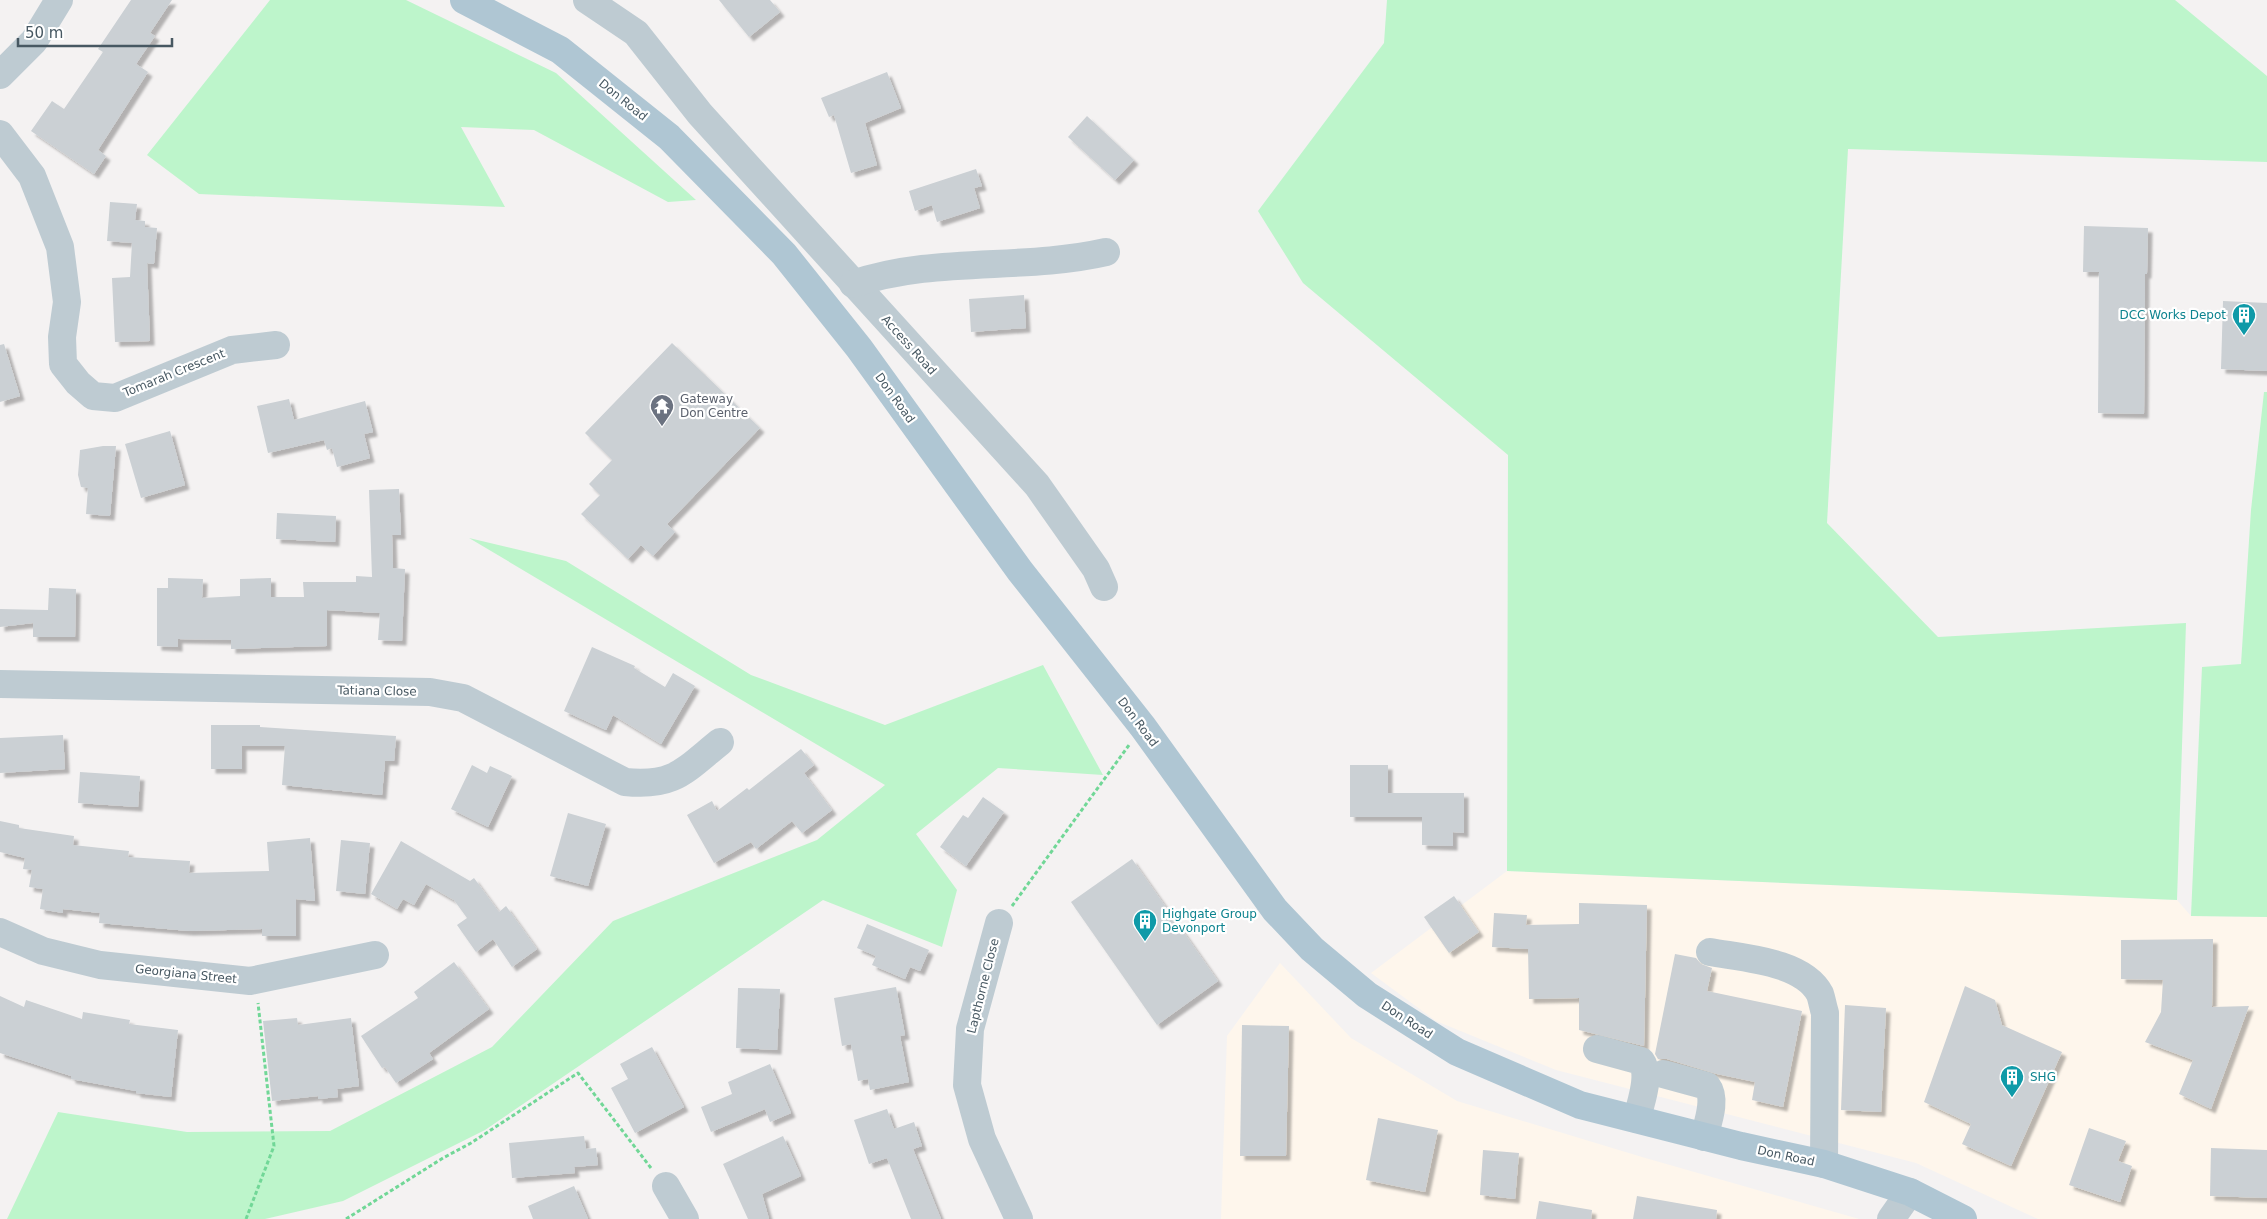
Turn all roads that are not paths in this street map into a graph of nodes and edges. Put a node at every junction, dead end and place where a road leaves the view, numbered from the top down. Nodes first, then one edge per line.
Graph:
1 (59, 0) edge
2 (464, 0) edge
3 (587, 0) edge
4 (0, 75) edge
5 (700, 114) junction
6 (0, 134) edge
7 (668, 137) junction
8 (1106, 252) dead end
9 (853, 284) junction
10 (276, 345) dead end
11 (1104, 587) dead end
12 (0, 684) edge
13 (720, 742) dead end
14 (1000, 923) road end
15 (0, 932) edge
16 (1710, 952) dead end
17 (375, 955) dead end
18 (1597, 1049) dead end
19 (1663, 1074) dead end
20 (1637, 1119) junction
21 (1704, 1137) junction
22 (1824, 1164) junction
23 (666, 1186) road end
24 (1910, 1192) junction
25 (685, 1219) edge
26 (1019, 1219) edge
27 (1891, 1219) edge
28 (1963, 1219) edge

1 - 4 street
2 - 7 main road, Don Road
3 - 5 street, Access Road
5 - 7 street
5 - 9 street, Access Road
6 - 10 street, Tomarah Crescent
7 - 20 main road, Don Road
8 - 9 street
9 - 11 street, Access Road
12 - 13 street, Tatiana Close
14 - 26 street, Lapthorne Close
15 - 17 street, Georgiana Street
16 - 22 street
18 - 20 street
19 - 21 street
20 - 21 main road, Don Road
21 - 22 main road, Don Road
22 - 24 main road, Don Road
23 - 25 street
24 - 27 street
24 - 28 main road, Don Road

